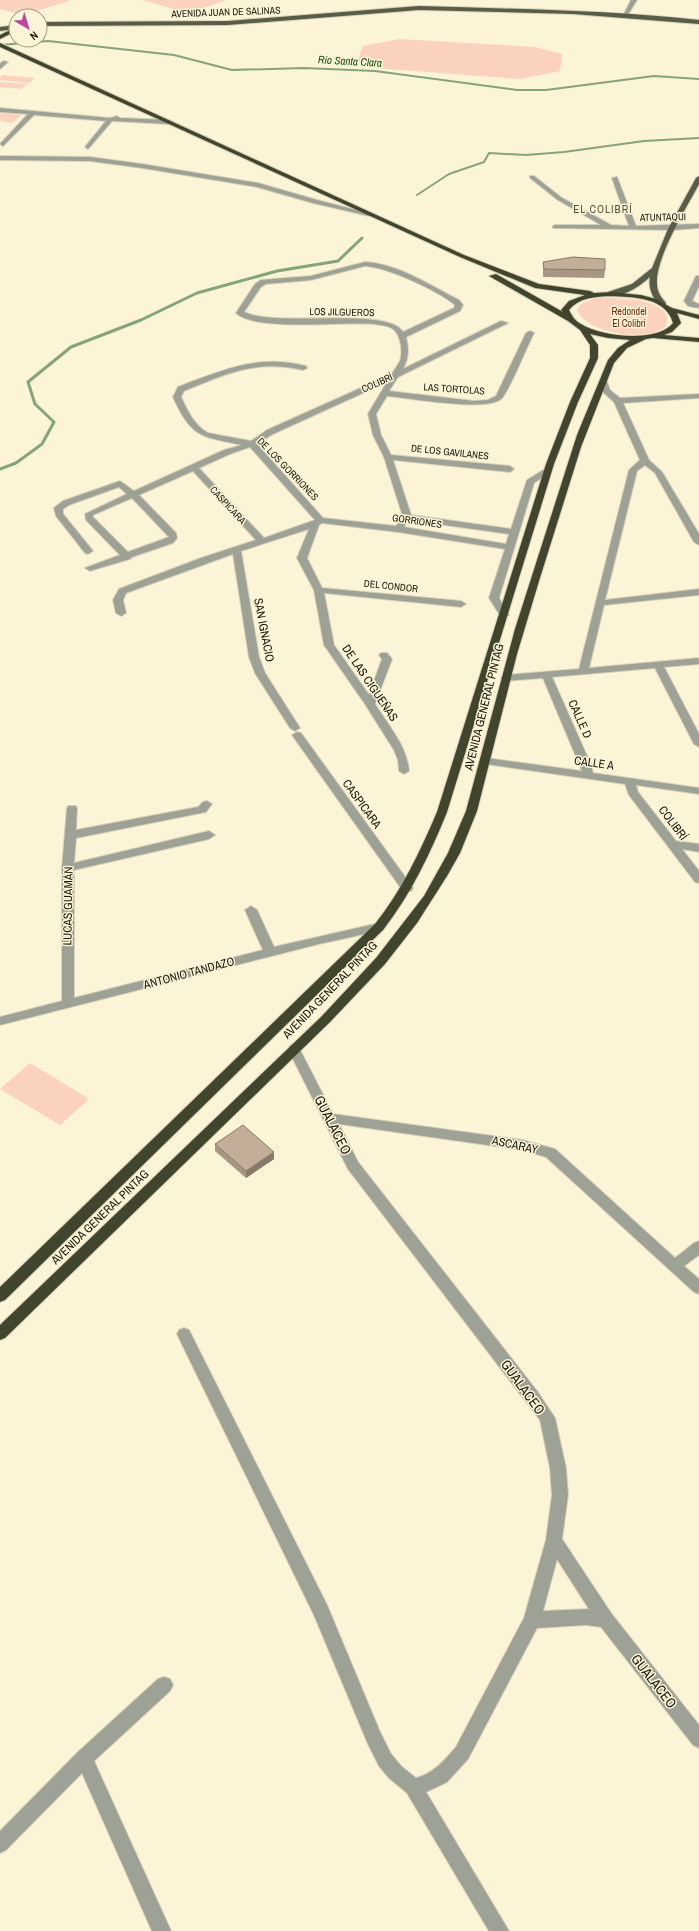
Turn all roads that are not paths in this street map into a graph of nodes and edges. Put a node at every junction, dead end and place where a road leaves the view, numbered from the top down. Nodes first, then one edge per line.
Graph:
1 (634, 0) edge
2 (562, 13) junction
3 (625, 15) junction
4 (699, 23) edge
5 (48, 24) edge
6 (48, 27) edge
7 (0, 45) edge
8 (5, 62) dead end
9 (0, 67) edge
10 (0, 110) edge
11 (32, 113) junction
12 (154, 115) junction
13 (111, 119) junction
14 (169, 122) junction
15 (3, 144) dead end
16 (88, 147) dead end
17 (0, 158) edge
18 (532, 177) dead end
19 (615, 178) dead end
20 (699, 178) edge
21 (369, 214) junction
22 (699, 217) edge
23 (697, 226) edge
24 (555, 227) dead end
25 (610, 227) junction
26 (633, 228) junction
27 (673, 228) junction
28 (462, 256) junction
29 (654, 270) junction
30 (698, 281) edge
31 (601, 294) junction
32 (611, 294) junction
33 (662, 304) junction
34 (696, 305) edge
35 (669, 309) junction
36 (699, 317) edge
37 (569, 319) junction
38 (504, 323) dead end
39 (582, 328) junction
40 (530, 333) dead end
41 (402, 336) junction
42 (650, 336) junction
43 (640, 338) junction
44 (699, 340) edge
45 (303, 368) dead end
46 (396, 375) junction
47 (603, 381) junction
48 (383, 393) junction
49 (699, 396) edge
50 (618, 401) junction
51 (252, 444) junction
52 (388, 457) junction
53 (645, 461) junction
54 (194, 467) junction
55 (510, 469) dead end
56 (548, 471) junction
57 (133, 494) junction
58 (407, 517) junction
59 (318, 522) junction
60 (398, 529) junction
61 (514, 532) junction
62 (263, 542) junction
63 (699, 542) edge
64 (510, 547) junction
65 (88, 551) dead end
66 (238, 551) junction
67 (127, 557) junction
68 (90, 568) dead end
69 (319, 590) junction
70 (699, 592) edge
71 (601, 603) junction
72 (461, 604) dead end
73 (121, 613) dead end
74 (504, 615) junction
75 (384, 656) dead end
76 (699, 661) edge
77 (658, 665) junction
78 (583, 671) junction
79 (546, 674) junction
80 (506, 678) junction
81 (370, 704) junction
82 (296, 731) joint
83 (699, 744) edge
84 (486, 761) junction
85 (404, 771) dead end
86 (588, 775) junction
87 (629, 781) junction
88 (699, 791) edge
89 (207, 804) dead end
90 (72, 808) dead end
91 (70, 835) junction
92 (209, 835) dead end
93 (672, 844) junction
94 (699, 848) edge
95 (68, 868) junction
96 (699, 879) edge
97 (407, 888) junction
98 (251, 910) dead end
99 (378, 927) junction
100 (270, 952) junction
101 (68, 1005) junction
102 (0, 1022) edge
103 (294, 1049) junction
104 (329, 1118) junction
105 (699, 1247) edge
106 (674, 1266) junction
107 (699, 1288) edge
108 (0, 1296) edge
109 (0, 1334) edge
110 (184, 1334) dead end
111 (554, 1540) junction
112 (605, 1619) junction
113 (532, 1620) junction
114 (164, 1685) dead end
115 (699, 1739) edge
116 (84, 1758) junction
117 (413, 1787) junction
118 (0, 1844) edge
119 (162, 1931) edge
120 (500, 1931) edge

1 - 3 street
2 - 3 main road, AVENIDA JUAN DE SALINAS
2 - 4 main road, AVENIDA JUAN DE SALINAS
2 - 5 main road, AVENIDA JUAN DE SALINAS
2 - 6 main road, AVENIDA JUAN DE SALINAS
3 - 4 main road, AVENIDA JUAN DE SALINAS
7 - 12 highway
8 - 9 street
10 - 11 street
11 - 13 street
11 - 15 street
12 - 13 street
12 - 14 highway
13 - 14 street
13 - 16 street
14 - 21 highway
17 - 21 street
18 - 25 street
19 - 26 street
20 - 27 main road
21 - 28 highway
22 - 23 street
23 - 27 street, ATUNTAQUI
24 - 25 street, ATUNTAQUI
25 - 26 street, ATUNTAQUI
26 - 27 street, ATUNTAQUI
27 - 29 main road
28 - 31 highway
28 - 37 highway
29 - 32 main road
29 - 33 main road
30 - 34 street
31 - 32 highway
31 - 37 highway
32 - 33 highway
33 - 35 highway
35 - 36 highway
35 - 42 highway
37 - 39 highway
38 - 46 street, COLIBRÍ
39 - 43 highway
39 - 56 highway, AVENIDA GENERAL PINTAG
40 - 48 street, LAS TORTOLAS
41 - 41 street, LOS JILGUEROS
41 - 46 street
42 - 43 highway
42 - 44 highway
43 - 47 highway, AVENIDA GENERAL PINTAG
45 - 51 street, DE LOS GORRIONES
46 - 48 street
46 - 51 street, COLIBRÍ
47 - 50 street
47 - 80 highway, AVENIDA GENERAL PINTAG
48 - 52 street
49 - 50 street
50 - 53 street
51 - 54 street, COLIBRÍ
51 - 59 street, DE LOS GORRIONES
52 - 55 street, DE LOS GAVILANES
52 - 58 street
53 - 63 street
53 - 71 street
54 - 57 street, COLIBRÍ
54 - 62 street, CASPICARA
56 - 61 street
56 - 74 highway, AVENIDA GENERAL PINTAG
57 - 65 street
57 - 67 street, COLIBRÍ
57 - 67 street
58 - 60 street
58 - 61 street
59 - 60 street, GORRIONES
59 - 62 street
59 - 69 street, DE LAS CIGUEÑAS
60 - 64 street, GORRIONES
61 - 64 street
62 - 66 street
64 - 74 street
66 - 73 street
66 - 82 street, SAN IGNACIO
67 - 68 street
69 - 72 street, DEL CONDOR
69 - 81 street, DE LAS CIGUEÑAS
70 - 71 street
71 - 78 street
74 - 97 highway, AVENIDA GENERAL PINTAG
75 - 81 street
76 - 77 street
77 - 78 street
77 - 83 street
78 - 79 street
79 - 80 street
79 - 86 street, CALLE D
80 - 84 highway, AVENIDA GENERAL PINTAG
81 - 85 street, DE LAS CIGUEÑAS
82 - 97 street, CASPICARA
84 - 86 street, CALLE A
84 - 103 highway, AVENIDA GENERAL PINTAG
86 - 87 street, CALLE A
87 - 88 street, CALLE A
87 - 93 street, COLIBRÍ
89 - 91 street
90 - 91 street, LUCAS GUAMÁN
91 - 95 street, LUCAS GUAMÁN
92 - 95 street
93 - 94 street
93 - 96 street, COLIBRÍ
95 - 101 street, LUCAS GUAMÁN
97 - 99 highway, AVENIDA GENERAL PINTAG
98 - 100 street
99 - 100 street, ANTONIO TANDAZO
99 - 108 highway, AVENIDA GENERAL PINTAG
100 - 101 street, ANTONIO TANDAZO
101 - 102 street, ANTONIO TANDAZO
103 - 104 street, GUALACEO
103 - 109 highway, AVENIDA GENERAL PINTAG
104 - 106 street, ASCARAY
104 - 111 street, GUALACEO
105 - 106 street
106 - 107 street, ASCARAY
110 - 117 street
111 - 112 street, GUALACEO
111 - 113 street
112 - 113 street
112 - 115 street, GUALACEO
113 - 117 street
114 - 116 street
116 - 118 street
116 - 119 street
117 - 120 street

